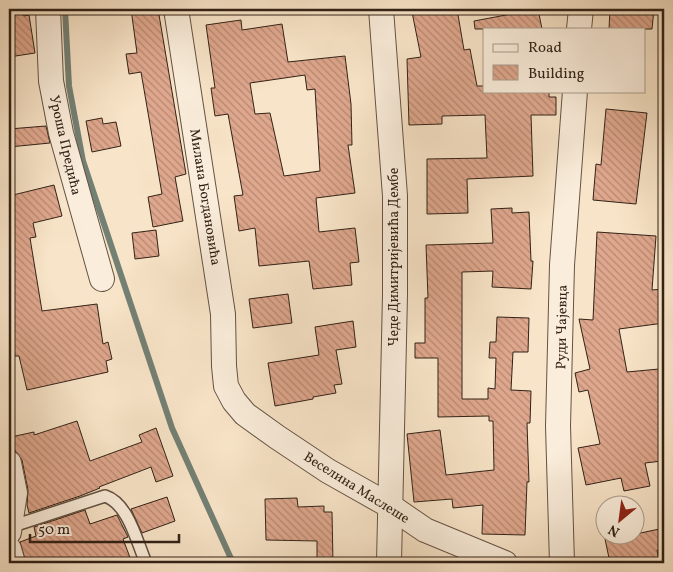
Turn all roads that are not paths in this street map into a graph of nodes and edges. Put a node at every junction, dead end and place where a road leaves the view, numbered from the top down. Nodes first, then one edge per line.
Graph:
1 (48, 9) edge
2 (176, 9) edge
3 (381, 9) edge
4 (580, 9) edge
5 (579, 28) edge
6 (575, 92) edge
7 (102, 279) dead end
8 (226, 386) joint
9 (9, 463) edge
10 (390, 506) junction
11 (9, 536) edge
12 (13, 563) edge
13 (146, 563) edge
14 (389, 563) edge
15 (505, 563) edge
16 (562, 563) edge

1 - 7 street, Уроша Предића
2 - 8 street, Милана Богдановића
3 - 10 street, Чеде Димитријевића Дембе
4 - 5 street
6 - 16 street, Руди Чајевца
8 - 10 street, Веселина Маслеше
9 - 11 street
10 - 14 street, Чеде Димитријевића Дембе
10 - 15 street, Веселина Маслеше
11 - 12 street
11 - 13 lane

